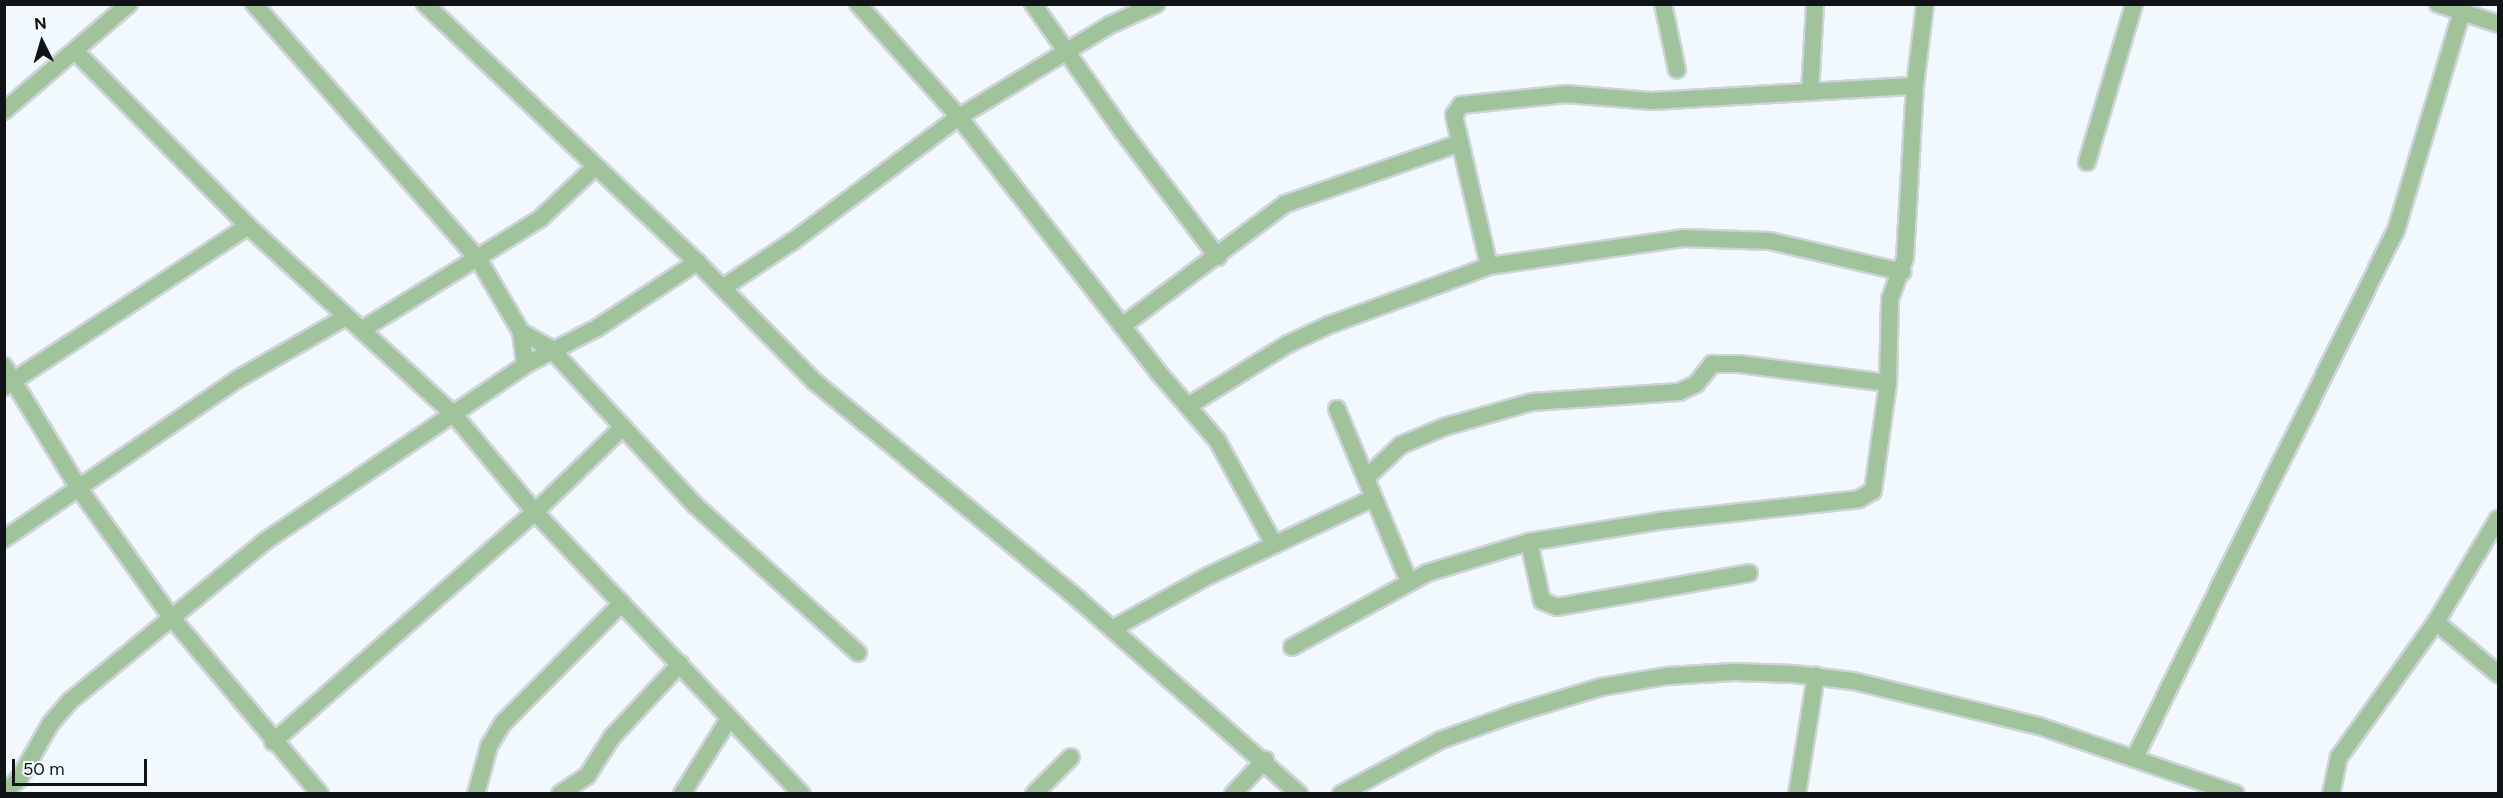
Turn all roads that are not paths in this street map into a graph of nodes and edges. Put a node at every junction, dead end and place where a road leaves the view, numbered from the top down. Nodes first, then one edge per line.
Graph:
1 (129, 4) edge
2 (254, 4) edge
3 (425, 4) edge
4 (858, 4) edge
5 (1033, 4) edge
6 (1663, 4) edge
7 (1815, 4) edge
8 (1925, 4) edge
9 (2134, 4) edge
10 (2438, 4) edge
11 (1154, 5) edge
12 (2462, 12) junction
13 (2499, 24) edge
14 (1067, 50) junction
15 (76, 52) junction
16 (1677, 70) dead end
17 (1915, 86) junction
18 (1810, 92) junction
19 (4, 111) edge
20 (959, 117) junction
21 (1460, 143) junction
22 (2087, 162) dead end
23 (595, 167) junction
24 (248, 226) junction
25 (1218, 257) junction
26 (478, 260) junction
27 (697, 261) junction
28 (1489, 266) junction
29 (1902, 272) junction
30 (724, 287) junction
31 (346, 317) junction
32 (1122, 326) junction
33 (363, 329) junction
34 (521, 332) junction
35 (550, 348) junction
36 (525, 364) junction
37 (4, 366) edge
38 (10, 383) edge
39 (1888, 383) junction
40 (1188, 406) junction
41 (1337, 409) dead end
42 (455, 416) junction
43 (623, 427) junction
44 (1366, 478) junction
45 (80, 490) junction
46 (1374, 498) junction
47 (535, 512) junction
48 (2499, 519) edge
49 (4, 539) edge
50 (1529, 542) junction
51 (1274, 544) junction
52 (1749, 573) dead end
53 (1409, 582) junction
54 (622, 603) junction
55 (171, 617) junction
56 (2436, 622) junction
57 (1112, 628) junction
58 (1292, 647) dead end
59 (858, 653) dead end
60 (680, 664) junction
61 (2499, 674) edge
62 (1816, 676) junction
63 (729, 719) junction
64 (273, 742) junction
65 (1071, 757) dead end
66 (2135, 757) junction
67 (1265, 760) junction
68 (4, 793) edge
69 (320, 794) edge
70 (476, 794) edge
71 (560, 794) edge
72 (682, 794) edge
73 (802, 794) edge
74 (1034, 794) edge
75 (1233, 794) edge
76 (1299, 794) edge
77 (1341, 794) edge
78 (1797, 794) edge
79 (2236, 794) edge
80 (2331, 794) edge

1 - 15 street
2 - 26 street
3 - 23 street
4 - 20 street
5 - 14 street
6 - 16 street
7 - 18 street
8 - 17 street
9 - 22 street
10 - 12 street
11 - 14 street
12 - 13 street
12 - 66 street
14 - 20 street
14 - 25 street
15 - 19 street
15 - 24 street
17 - 18 street
17 - 29 street
18 - 21 street
20 - 30 street
20 - 32 street
21 - 25 street
21 - 28 street
23 - 26 street
23 - 27 street
24 - 31 street
24 - 38 street
25 - 32 street
26 - 33 street
26 - 34 street
27 - 30 street
27 - 35 street
28 - 29 street
28 - 40 street
29 - 39 street
30 - 57 street
31 - 33 street
31 - 45 street
32 - 40 street
33 - 42 street
34 - 35 street
34 - 36 street
35 - 36 street
35 - 43 street
36 - 42 street
37 - 38 street
38 - 45 street
39 - 44 street
39 - 50 street
40 - 51 street
41 - 44 street
42 - 47 street
42 - 55 street
43 - 47 street
43 - 59 street
44 - 46 street
45 - 49 street
45 - 55 street
46 - 51 street
46 - 53 street
47 - 54 street
47 - 64 street
48 - 56 street
50 - 52 street
50 - 53 street
51 - 57 street
53 - 58 street
54 - 60 street
54 - 70 street
55 - 64 street
55 - 68 street
56 - 61 street
56 - 80 street
57 - 67 street
60 - 63 street
60 - 71 street
62 - 66 street
62 - 77 street
62 - 78 street
63 - 72 street
63 - 73 street
64 - 69 street
65 - 74 street
66 - 79 street
67 - 75 street
67 - 76 street

